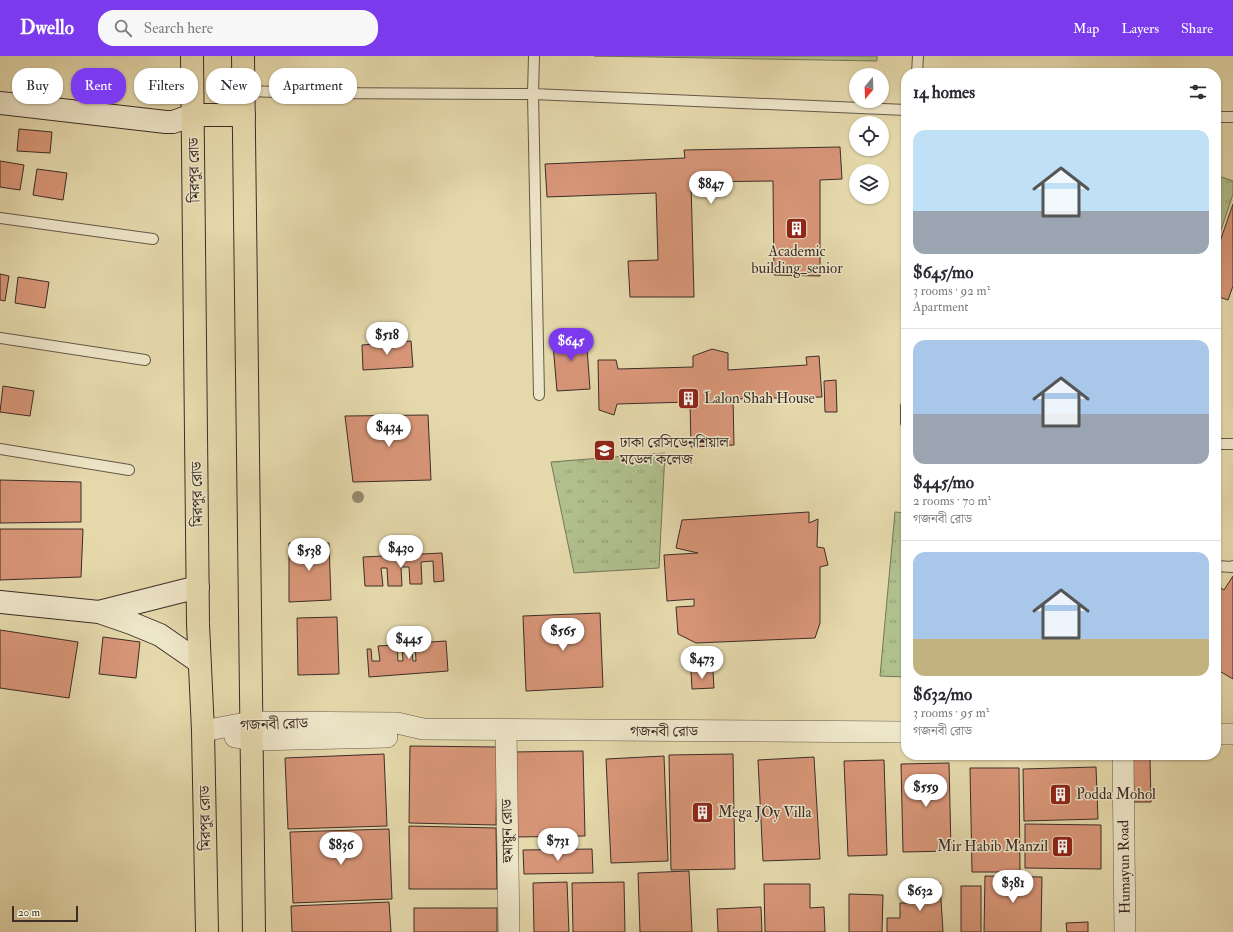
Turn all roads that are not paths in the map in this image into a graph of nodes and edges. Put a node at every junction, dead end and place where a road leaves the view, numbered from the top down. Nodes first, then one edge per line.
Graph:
1 (192, 56) edge
2 (243, 56) edge
3 (534, 56) edge
4 (918, 56) edge
5 (243, 68) edge
6 (917, 68) edge
7 (261, 92) edge
8 (0, 93) edge
9 (533, 94) junction
10 (0, 103) edge
11 (244, 104) edge
12 (901, 110) edge
13 (193, 115) junction
14 (244, 115) junction
15 (166, 117) junction
16 (1221, 117) edge
17 (1233, 118) edge
18 (0, 218) edge
19 (153, 239) dead end
20 (0, 338) edge
21 (145, 360) dead end
22 (539, 395) dead end
23 (1221, 444) edge
24 (1233, 444) edge
25 (0, 449) edge
26 (129, 470) dead end
27 (1221, 566) edge
28 (1233, 566) edge
29 (198, 587) junction
30 (0, 602) edge
31 (99, 612) junction
32 (199, 662) junction
33 (506, 730) junction
34 (251, 731) junction
35 (203, 732) junction
36 (901, 732) edge
37 (1221, 734) edge
38 (1233, 734) edge
39 (1123, 760) edge
40 (207, 932) edge
41 (254, 932) edge
42 (509, 932) edge
43 (1125, 932) edge

1 - 13 highway, মিরপুর রোড
2 - 5 highway
3 - 9 lane
4 - 6 lane
7 - 9 lane
8 - 15 street
9 - 12 lane
9 - 22 lane
10 - 15 street
11 - 14 highway
13 - 14 highway
13 - 15 street
13 - 29 highway, মিরপুর রোড
14 - 34 highway
16 - 17 lane
18 - 19 lane
20 - 21 lane
23 - 24 lane
25 - 26 lane
27 - 28 lane
29 - 31 street
29 - 32 highway, মিরপুর রোড
30 - 31 street
31 - 32 street
32 - 35 highway, মিরপুর রোড
33 - 34 street, গজনবী রোড
33 - 36 street, গজনবী রোড
33 - 42 street, হুমায়ুন রোড
34 - 35 street, গজনবী রোড
34 - 41 highway
35 - 40 highway, মিরপুর রোড
37 - 38 street
39 - 43 street, Humayun Road

